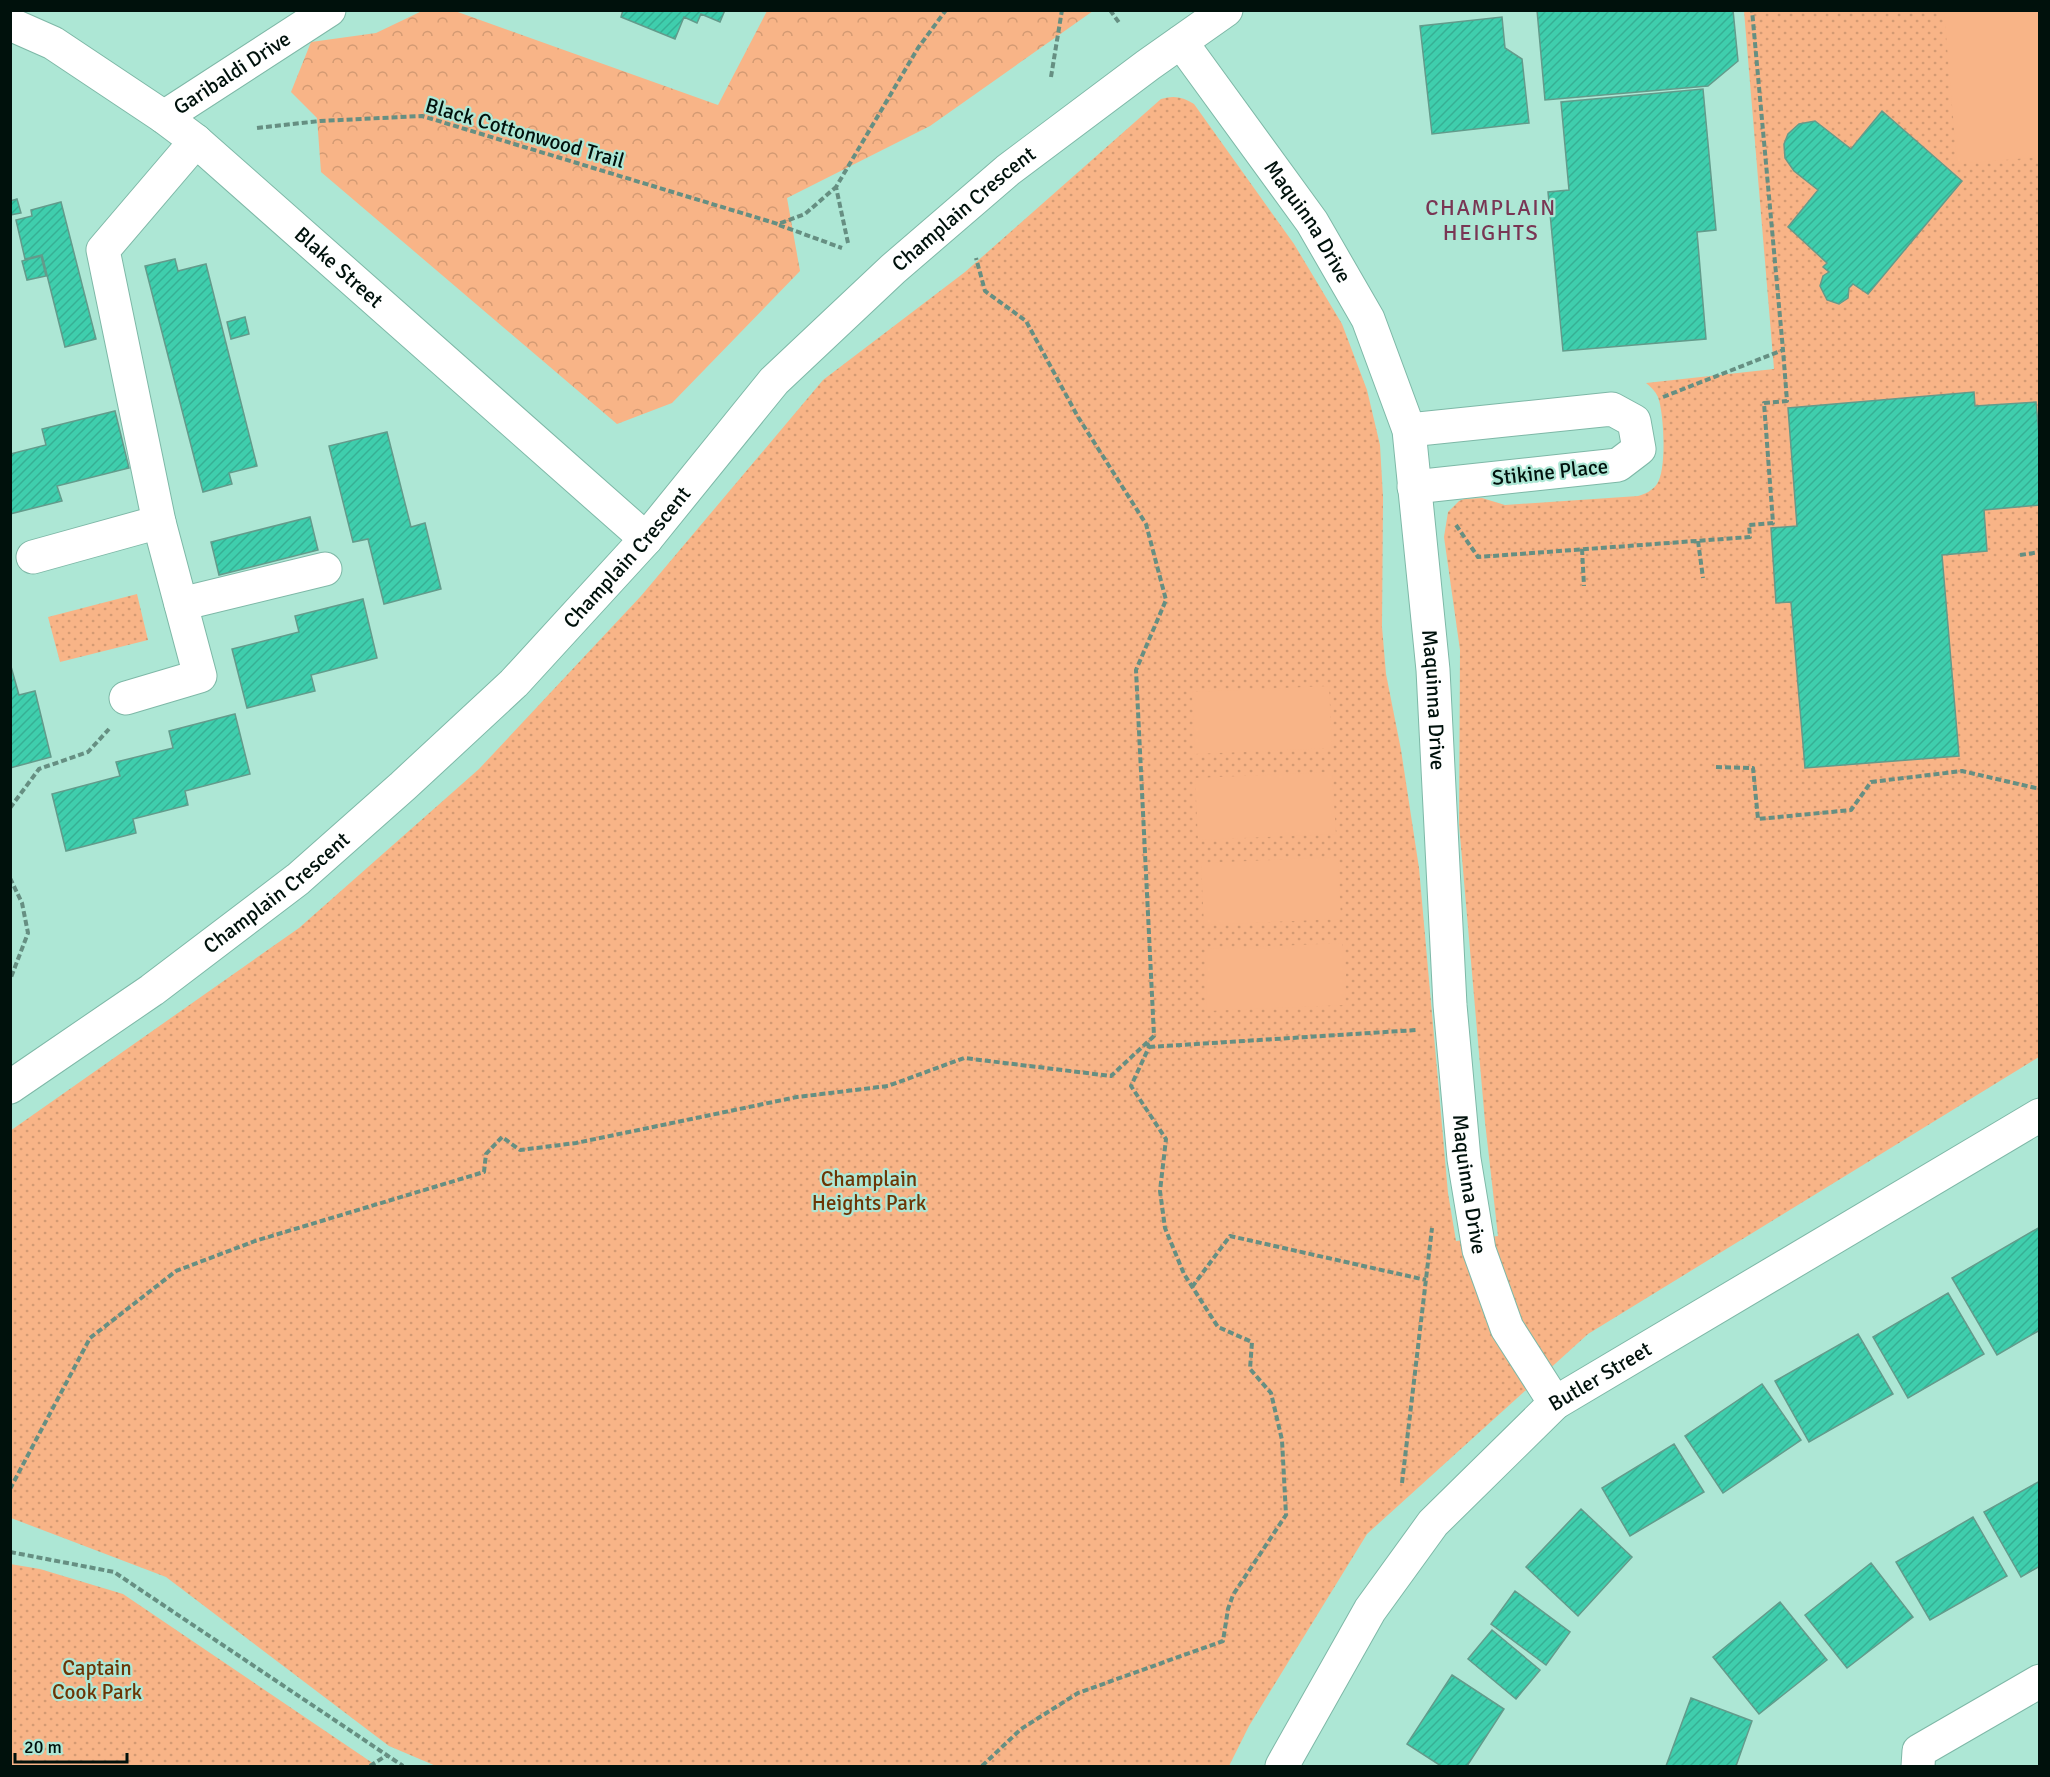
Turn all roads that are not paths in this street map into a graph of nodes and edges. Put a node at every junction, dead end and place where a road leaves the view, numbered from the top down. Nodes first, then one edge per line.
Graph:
1 (329, 10) edge
2 (1225, 11) edge
3 (10, 24) edge
4 (1181, 42) junction
5 (164, 117) junction
6 (196, 141) junction
7 (1409, 430) junction
8 (1414, 487) junction
9 (159, 522) junction
10 (646, 539) junction
11 (33, 556) dead end
12 (325, 568) dead end
13 (181, 604) junction
14 (126, 698) road end
15 (10, 1087) edge
16 (2040, 1115) edge
17 (1555, 1403) junction
18 (2040, 1681) edge
19 (1282, 1767) edge
20 (1918, 1767) edge

1 - 5 street, Garibaldi Drive
2 - 4 street, Champlain Crescent
3 - 5 street, Blake Street
4 - 7 street, Maquinna Drive
4 - 10 street, Champlain Crescent
5 - 6 street, Blake Street
6 - 9 street
6 - 10 street, Blake Street
7 - 8 street, Maquinna Drive
7 - 8 street, Stikine Place
8 - 17 street, Maquinna Drive
9 - 11 street
9 - 13 street
10 - 15 street, Champlain Crescent
12 - 13 street
13 - 14 street
16 - 17 street, Butler Street
17 - 19 street, Butler Street
18 - 20 street

